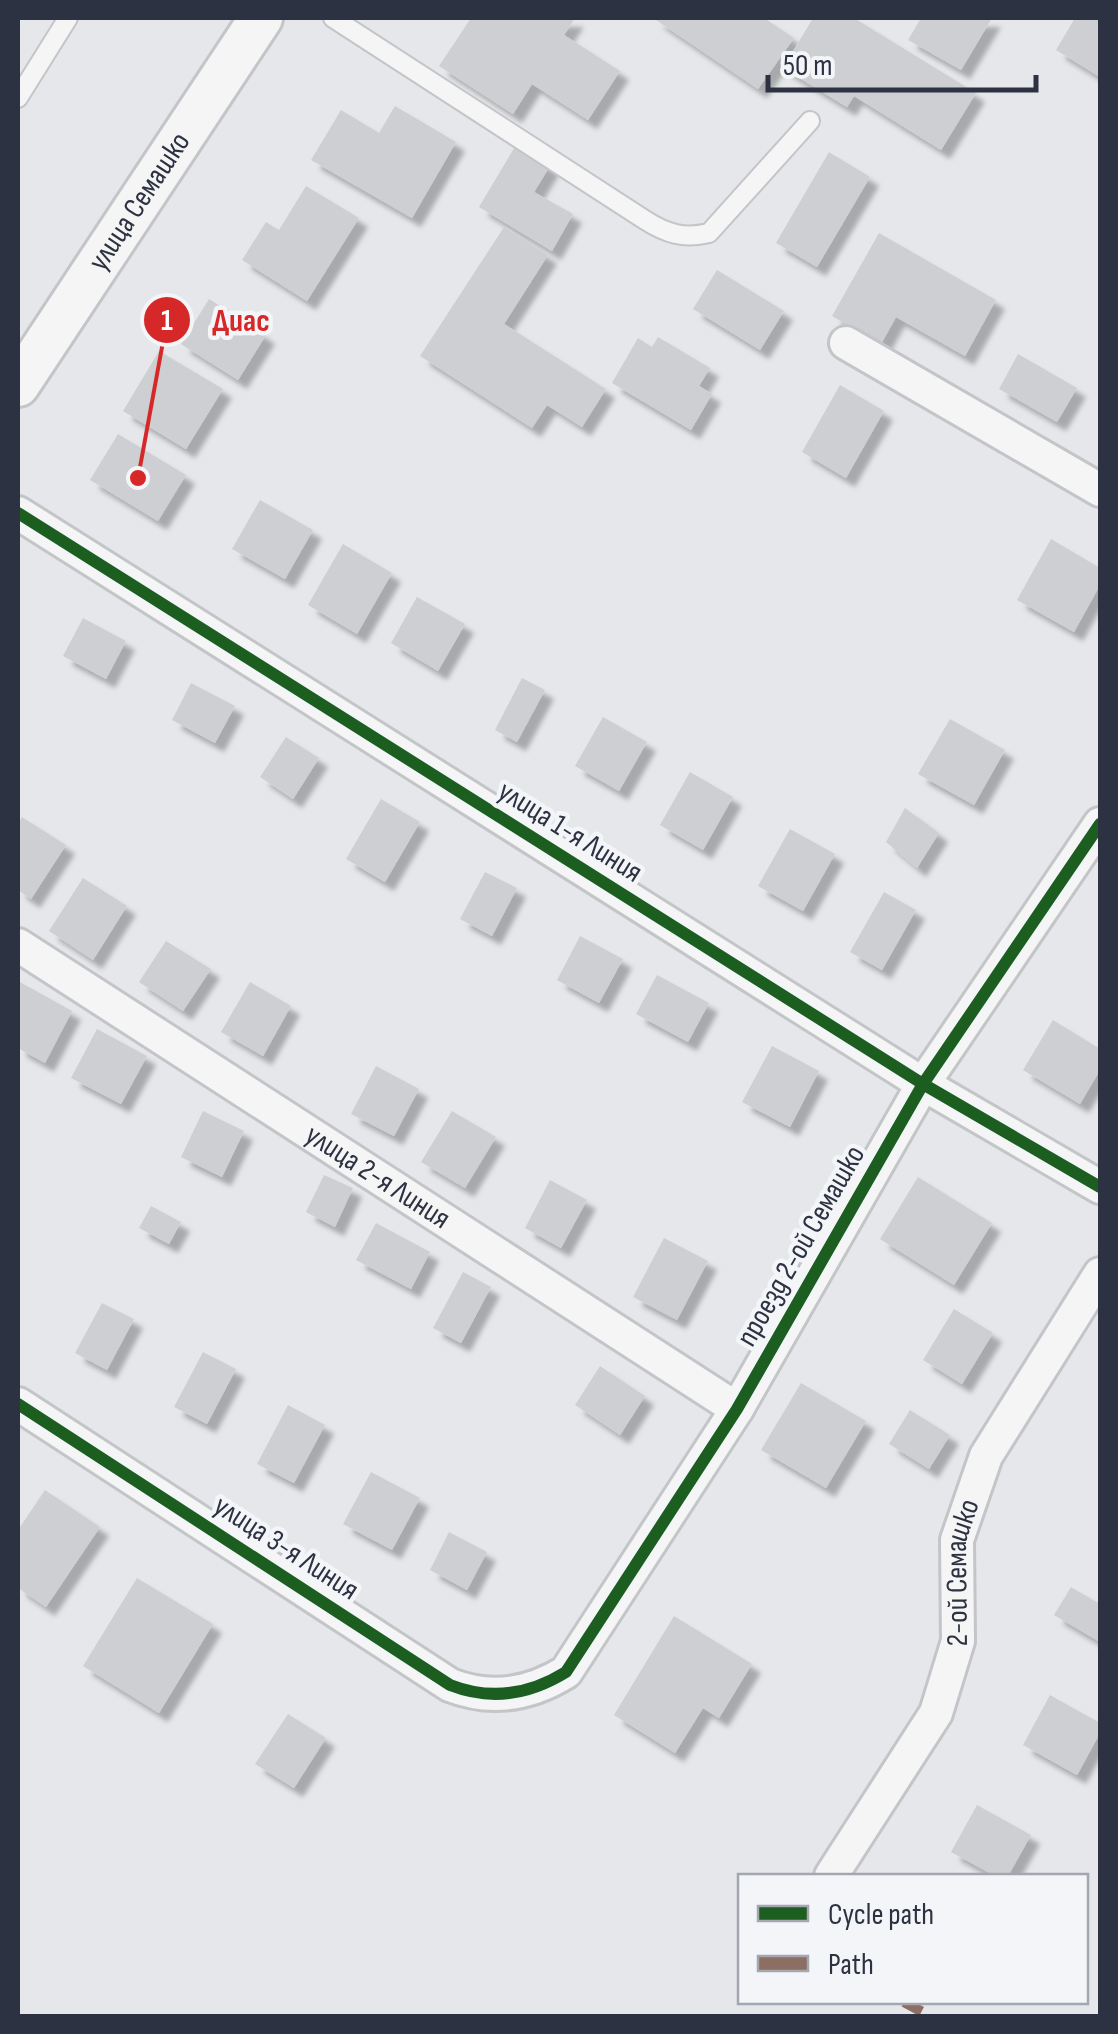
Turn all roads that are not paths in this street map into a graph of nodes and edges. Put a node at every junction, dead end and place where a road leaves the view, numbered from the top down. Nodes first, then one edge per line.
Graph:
1 (68, 18) edge
2 (261, 18) edge
3 (333, 18) edge
4 (18, 98) edge
5 (810, 120) dead end
6 (846, 343) dead end
7 (18, 384) edge
8 (1100, 490) edge
9 (18, 513) edge
10 (1100, 824) edge
11 (18, 944) edge
12 (923, 1084) junction
13 (1100, 1187) edge
14 (1100, 1274) edge
15 (18, 1404) edge
16 (736, 1409) junction
17 (540, 1688) joint
18 (833, 1874) edge

1 - 4 lane
2 - 7 street, улица Семашко
3 - 5 lane
6 - 8 street
9 - 12 street, улица 1-я Линия
10 - 12 street, проезд 2-ой Семашко
11 - 16 street, улица 2-я Линия
12 - 13 street, улица 1-я Линия
12 - 16 street, проезд 2-ой Семашко
14 - 18 street, 2-ой Семашко
15 - 17 street, улица 3-я Линия
16 - 17 street, проезд 2-ой Семашко

